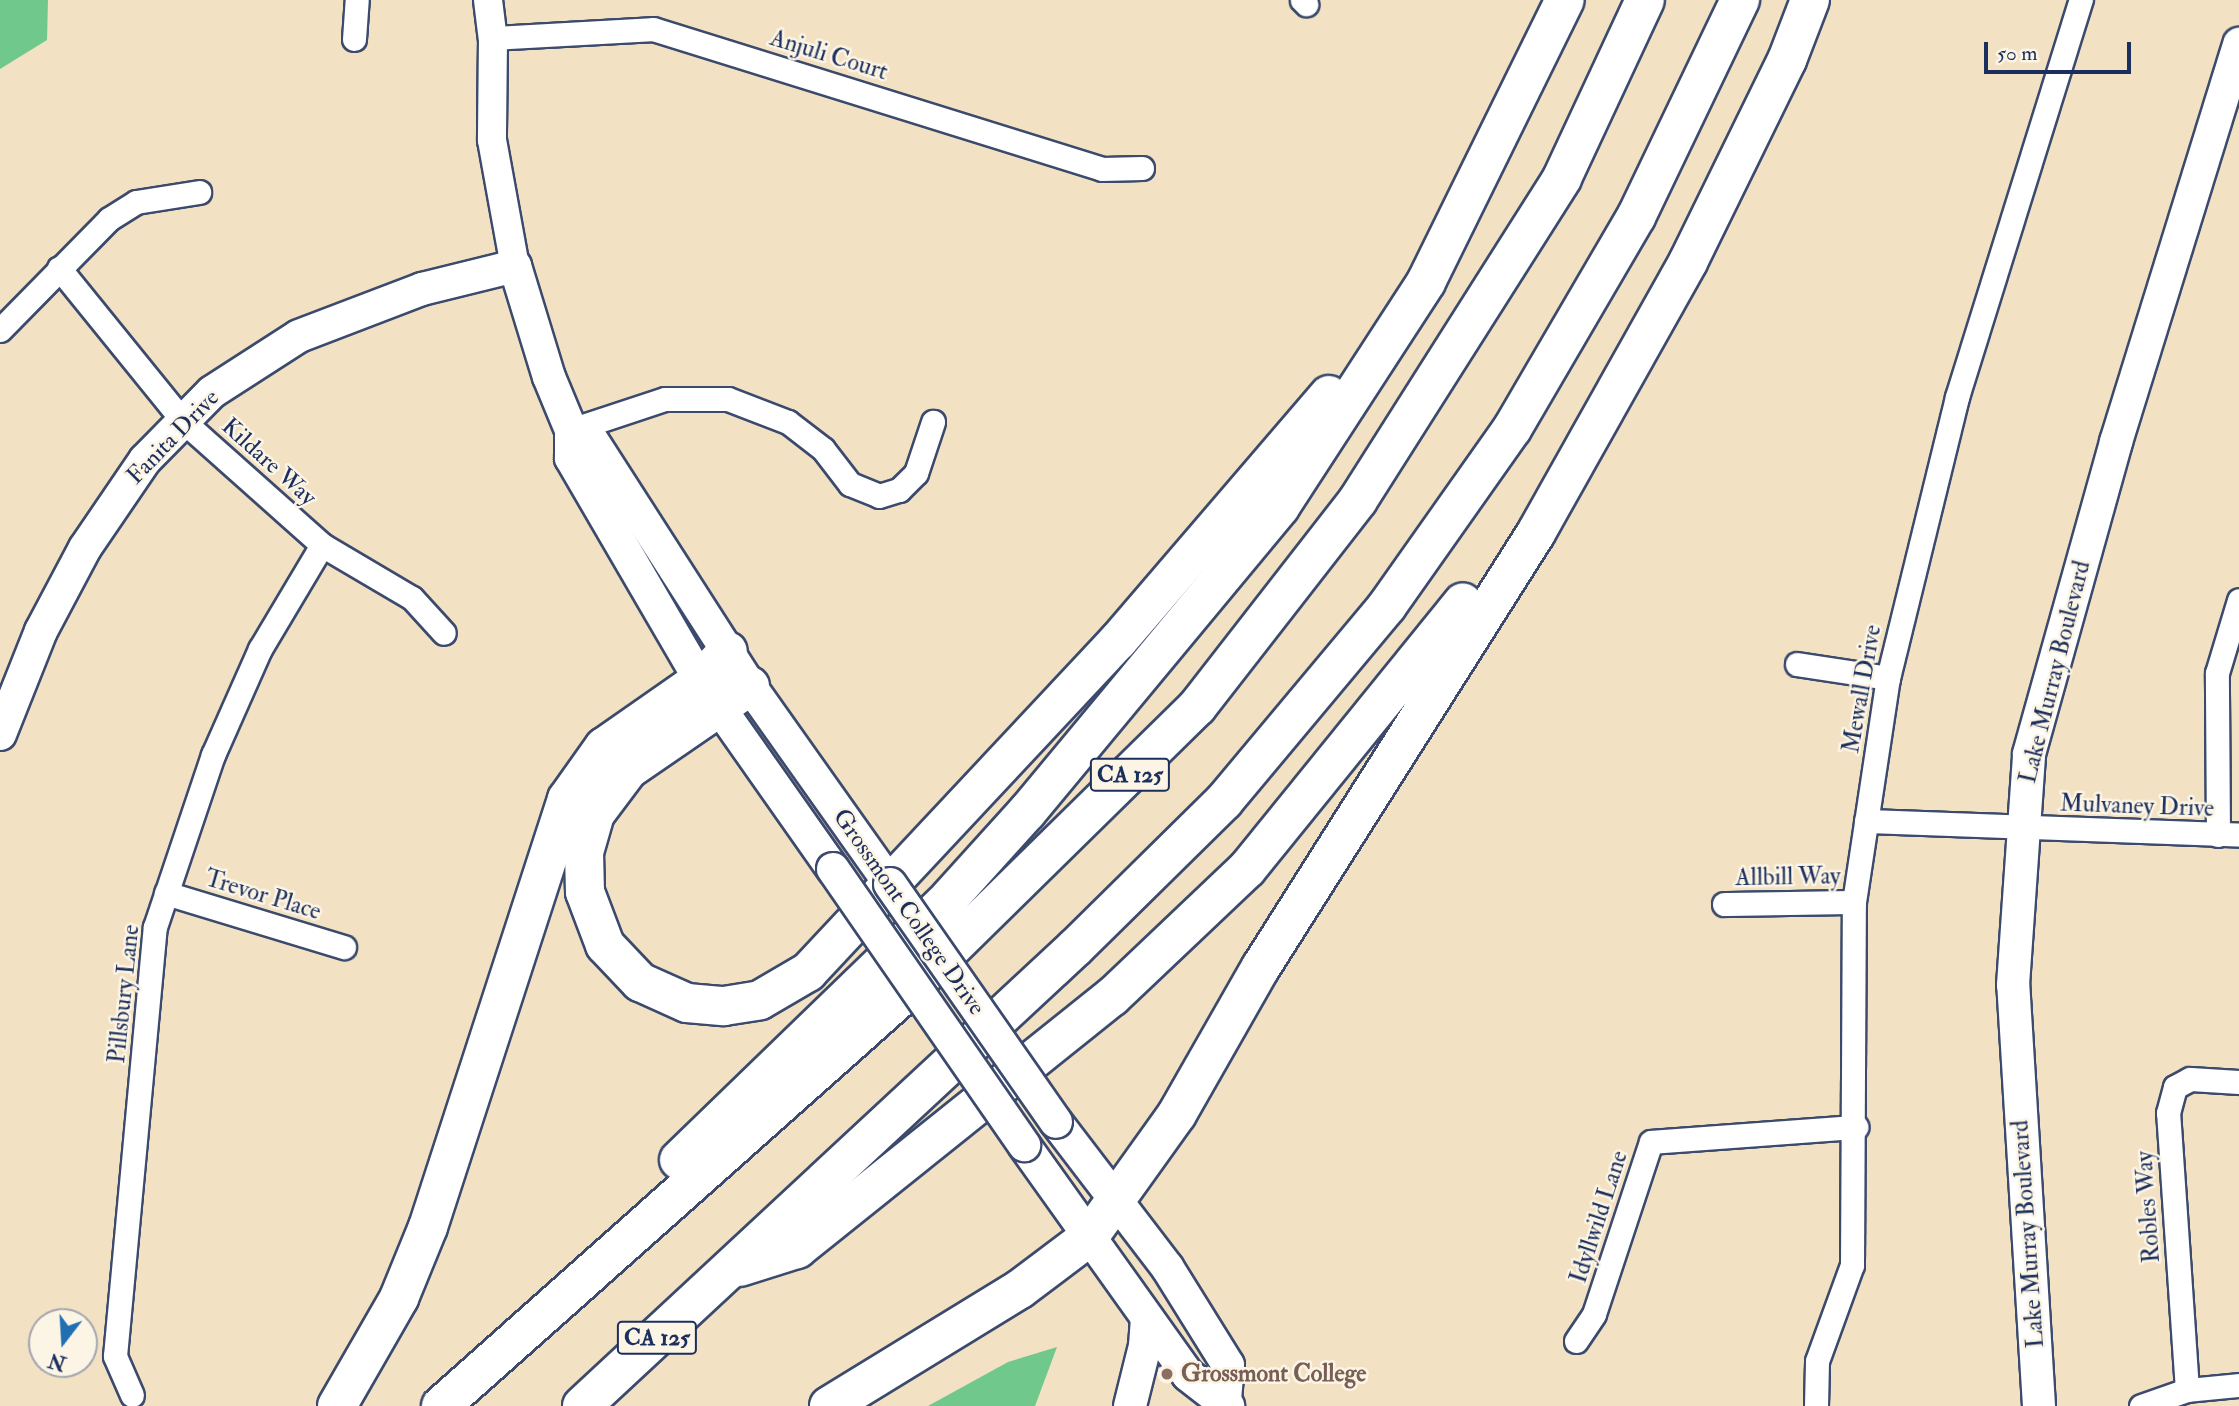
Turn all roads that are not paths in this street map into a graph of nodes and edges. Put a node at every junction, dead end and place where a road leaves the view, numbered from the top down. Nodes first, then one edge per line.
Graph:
1 (357, 0) edge
2 (488, 0) edge
3 (1565, 0) edge
4 (1646, 0) edge
5 (1740, 0) edge
6 (1810, 0) edge
7 (2081, 0) edge
8 (354, 38) dead end
9 (494, 38) junction
10 (2239, 44) edge
11 (1142, 168) dead end
12 (199, 192) dead end
13 (515, 266) junction
14 (59, 268) junction
15 (1426, 282) junction
16 (0, 330) edge
17 (183, 421) junction
18 (933, 422) dead end
19 (571, 430) junction
20 (1592, 432) junction
21 (322, 545) junction
22 (2238, 608) edge
23 (444, 634) dead end
24 (728, 651) junction
25 (1797, 664) dead end
26 (1888, 678) junction
27 (750, 686) junction
28 (709, 693) junction
29 (0, 734) edge
30 (1866, 821) junction
31 (2021, 828) junction
32 (2229, 835) edge
33 (166, 892) junction
34 (1854, 902) junction
35 (1724, 904) dead end
36 (344, 947) dead end
37 (2239, 1082) edge
38 (1856, 1127) junction
39 (1115, 1197) junction
40 (1089, 1237) junction
41 (731, 1270) junction
42 (1147, 1318) junction
43 (1576, 1341) dead end
44 (506, 1347) junction
45 (2239, 1385) edge
46 (2187, 1390) junction
47 (132, 1395) dead end
48 (1224, 1405) edge
49 (337, 1406) edge
50 (441, 1406) edge
51 (582, 1406) edge
52 (829, 1406) edge
53 (1130, 1406) edge
54 (1816, 1406) edge
55 (2039, 1406) edge
56 (2141, 1406) edge

1 - 8 street
2 - 9 street, Grossmont College Drive
3 - 15 highway
4 - 44 highway, CA 125
5 - 41 highway, CA 125
6 - 20 highway
7 - 26 street, Mewall Drive
9 - 11 street, Anjuli Court
9 - 13 street, Grossmont College Drive
10 - 31 main road, Lake Murray Boulevard
12 - 14 street
13 - 17 main road, Fanita Drive
13 - 19 main road, Grossmont College Drive
14 - 16 street
14 - 17 street, Kildare Way
15 - 28 highway
15 - 44 highway
17 - 21 street, Kildare Way
17 - 29 main road, Fanita Drive
18 - 19 street
19 - 24 main road, Grossmont College Drive
19 - 28 main road, Grossmont College Drive
20 - 39 highway
20 - 41 highway
21 - 23 street, Kildare Way
21 - 33 street, Pillsbury Lane
22 - 32 street
24 - 27 main road, Grossmont College Drive
24 - 28 highway
25 - 26 street
26 - 30 street, Mewall Drive
27 - 28 highway
27 - 39 main road, Grossmont College Drive, bridge
28 - 40 main road, Grossmont College Drive, bridge
28 - 49 highway
30 - 31 street, Mulvaney Drive
30 - 34 street, Mewall Drive
31 - 32 street, Mulvaney Drive
31 - 55 main road, Lake Murray Boulevard
33 - 36 street, Trevor Place
33 - 47 street, Pillsbury Lane
34 - 35 street, Allbill Way
34 - 38 street, Mewall Drive
37 - 46 street, Robles Way
38 - 43 street, Idyllwild Lane
38 - 54 street, Mewall Drive
39 - 40 highway
39 - 48 main road, Grossmont College Drive
40 - 42 main road, Grossmont College Drive
40 - 52 highway
41 - 51 highway, CA 125
42 - 48 main road, Grossmont College Drive
42 - 53 main road
44 - 50 highway, CA 125
45 - 46 street
46 - 56 street

